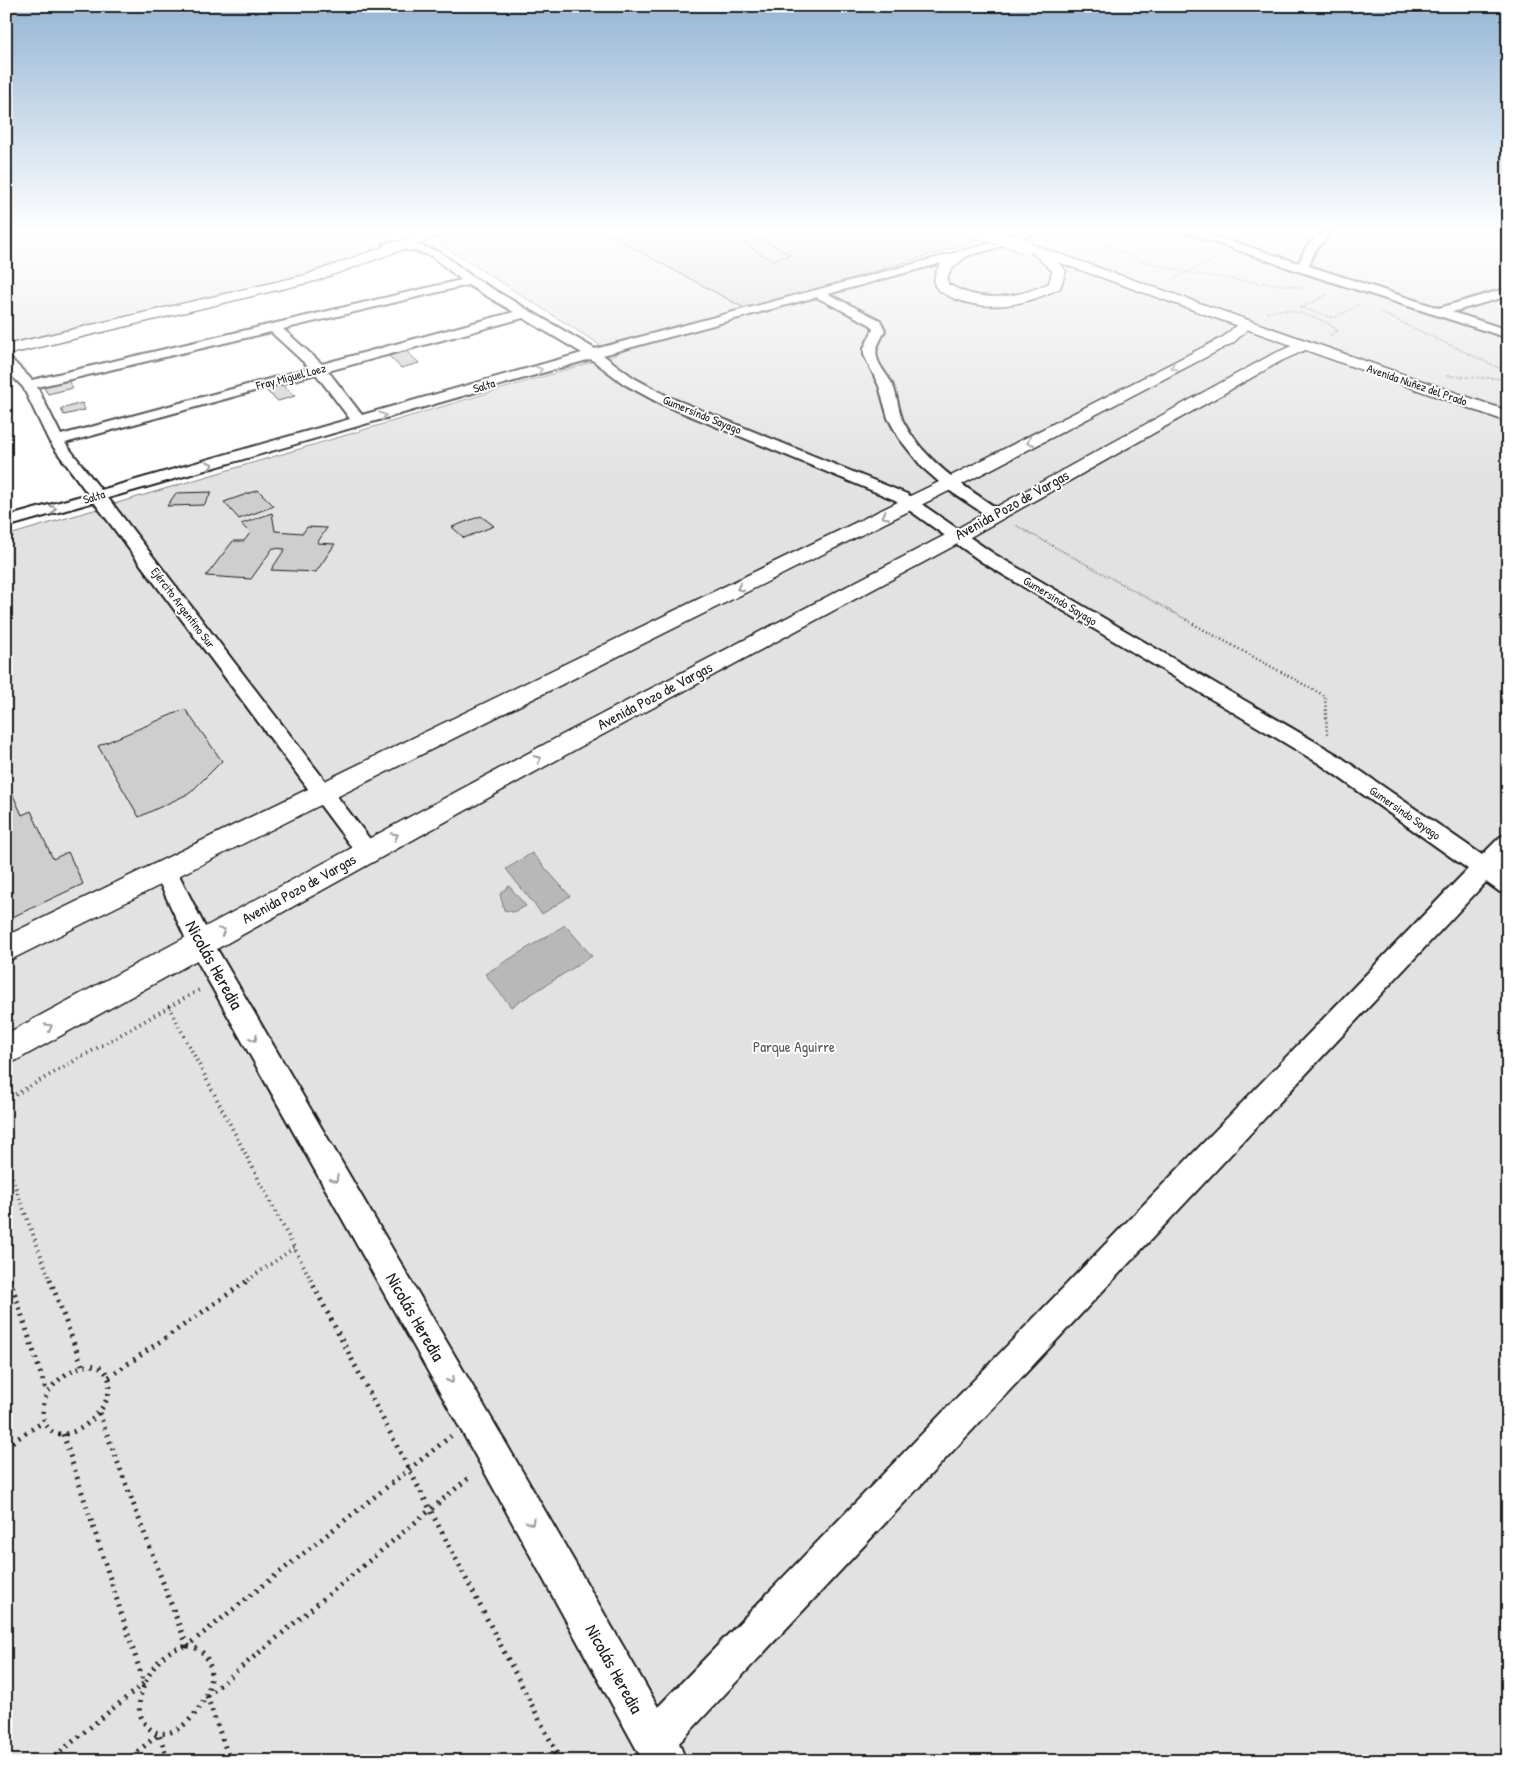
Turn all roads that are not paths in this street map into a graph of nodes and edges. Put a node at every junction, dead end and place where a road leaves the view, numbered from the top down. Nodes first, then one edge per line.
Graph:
1 (152, 315) edge
2 (327, 315) edge
3 (517, 315) edge
4 (530, 315) edge
5 (739, 315) edge
6 (863, 315) edge
7 (1222, 315) edge
8 (1449, 315) edge
9 (1246, 324) junction
10 (275, 328) junction
11 (1508, 334) edge
12 (1305, 345) junction
13 (6, 350) edge
14 (593, 354) junction
15 (6, 362) edge
16 (319, 369) junction
17 (29, 385) junction
18 (1508, 417) edge
19 (360, 422) junction
20 (56, 441) junction
21 (949, 484) junction
22 (98, 496) junction
23 (910, 503) junction
24 (995, 514) junction
25 (6, 522) edge
26 (958, 536) junction
27 (325, 794) junction
28 (1508, 843) edge
29 (367, 851) junction
30 (166, 871) junction
31 (1496, 876) edge
32 (200, 943) junction
33 (6, 950) edge
34 (6, 1050) edge
35 (660, 1750) edge

1 - 13 main road
2 - 10 street
3 - 16 street, Fray Miguel Loez
4 - 14 street, Gumersindo Sayago
5 - 14 street, Salta
6 - 21 street
7 - 9 main road, Avenida Nuñez del Prado
8 - 11 street
9 - 12 main road, Avenida Nuñez del Prado
9 -> 21 main road
10 - 16 street
10 - 17 street
12 - 18 main road, Avenida Nuñez del Prado
12 - 24 main road, Avenida Pozo de Vargas
19 -> 14 street, Salta
14 - 23 street, Gumersindo Sayago
15 - 17 street, Ejército Argentino Sur
16 - 19 street
16 - 20 street, Fray Miguel Loez
17 - 20 street, Ejército Argentino Sur
22 -> 19 street, Salta
20 - 22 street, Ejército Argentino Sur
21 - 23 main road
21 - 24 street
25 -> 22 street, Salta
22 - 27 street, Ejército Argentino Sur
23 - 26 street, Gumersindo Sayago
23 -> 27 main road
24 - 26 main road, Avenida Pozo de Vargas
29 -> 26 main road, Avenida Pozo de Vargas
26 - 31 street, Gumersindo Sayago
27 - 29 street, Ejército Argentino Sur
27 - 30 main road
28 - 31 street
32 -> 29 main road, Avenida Pozo de Vargas
30 - 32 street, Nicolás Heredia
30 - 33 main road
31 - 35 street
34 -> 32 main road, Avenida Pozo de Vargas
32 -> 35 street, Nicolás Heredia

